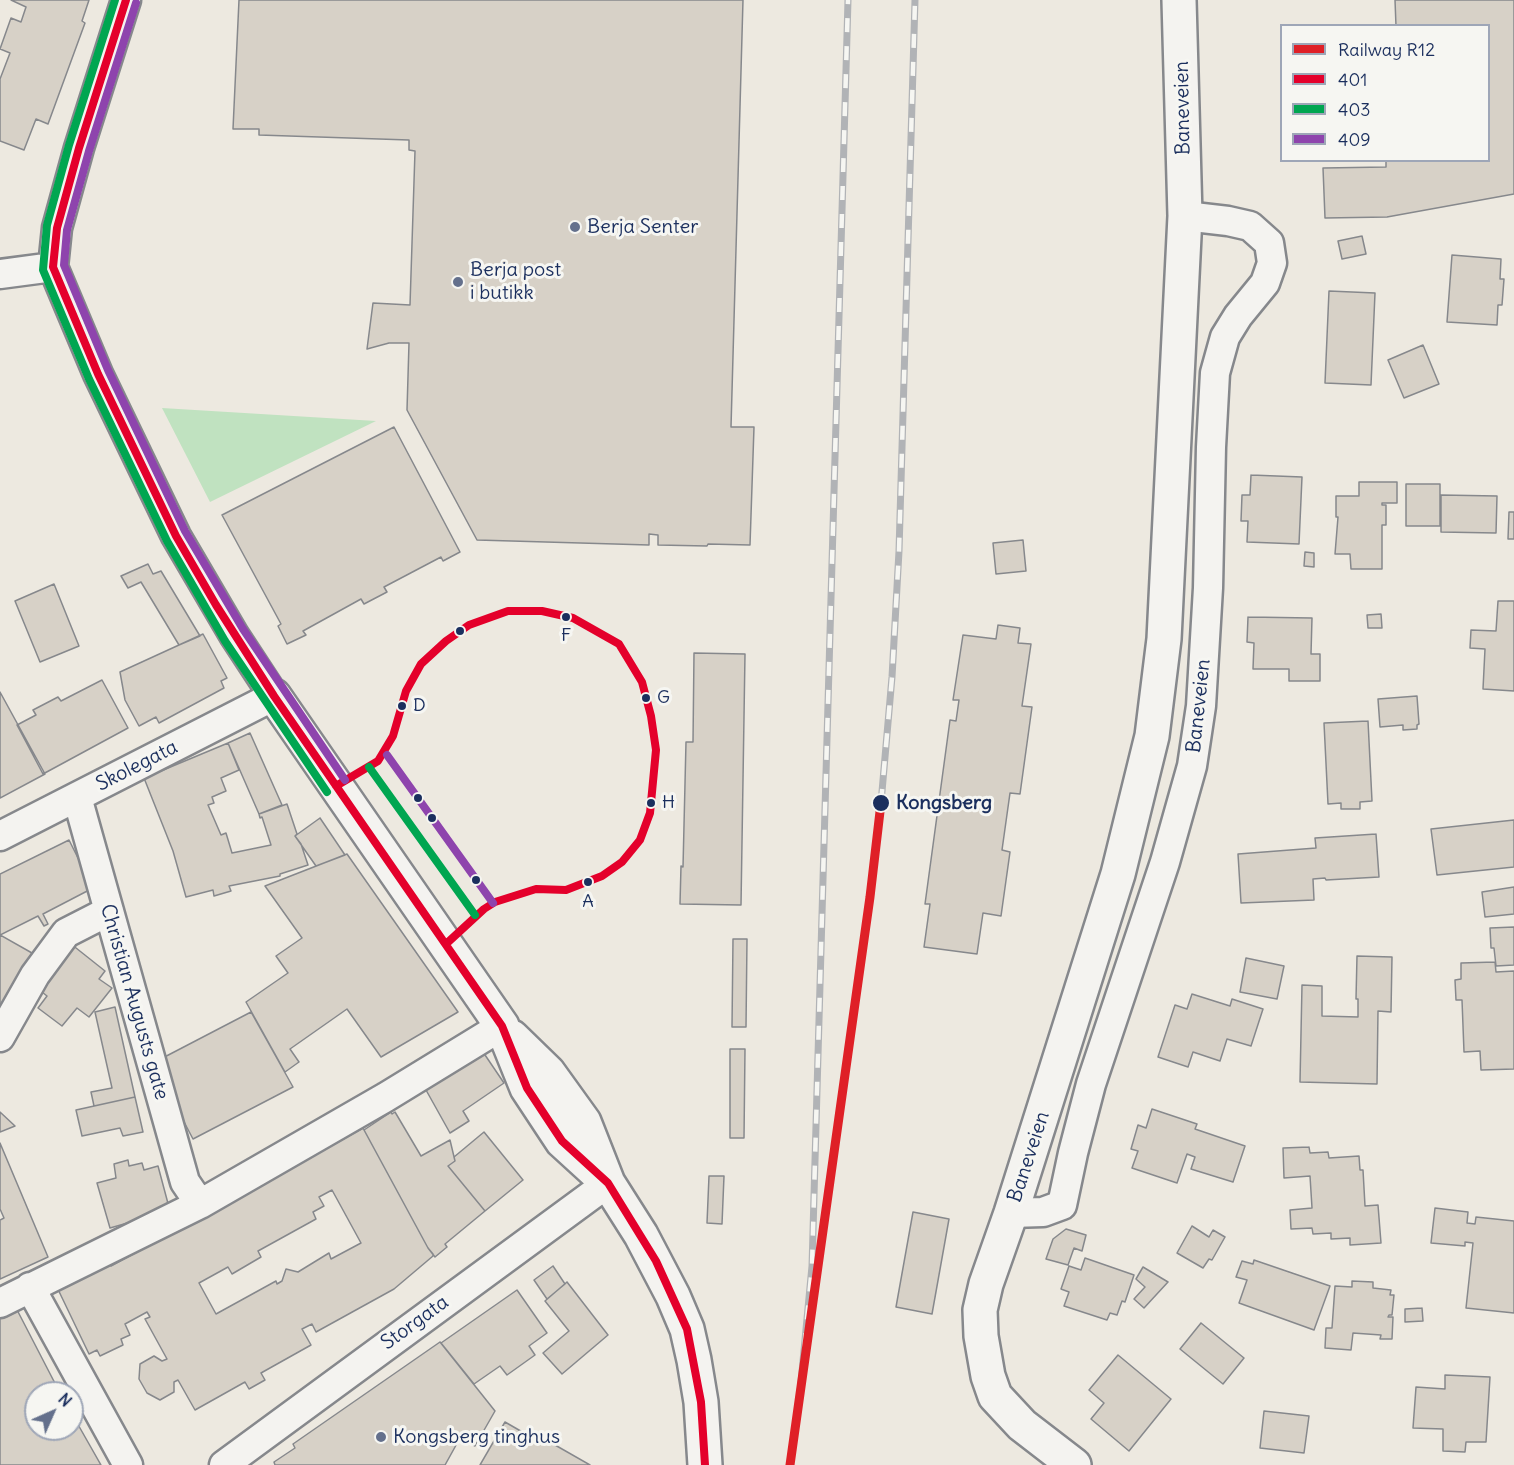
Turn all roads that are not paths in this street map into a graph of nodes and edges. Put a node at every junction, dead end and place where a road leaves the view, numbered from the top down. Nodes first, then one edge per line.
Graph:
1 (126, 0) edge
2 (1179, 0) edge
3 (1185, 216) junction
4 (53, 267) junction
5 (0, 274) edge
6 (274, 696) junction
7 (76, 797) junction
8 (0, 837) edge
9 (109, 911) junction
10 (502, 1026) junction
11 (0, 1037) edge
12 (608, 1183) junction
13 (200, 1204) junction
14 (1011, 1213) junction
15 (30, 1287) junction
16 (0, 1303) edge
17 (128, 1465) edge
18 (224, 1465) edge
19 (705, 1465) edge
20 (1074, 1465) edge

1 - 4 street
2 - 3 main road, Baneveien
3 - 14 main road, Baneveien
3 - 14 street, Baneveien
4 - 5 street
4 - 6 street
6 - 7 street, Skolegata
6 - 10 main road
7 - 8 street, Skolegata
7 - 9 street, Christian Augusts gate
9 - 11 street
9 - 13 street, Christian Augusts gate
10 - 12 main road
10 - 13 street
12 - 18 street, Storgata
12 - 19 main road
13 - 15 street
14 - 20 main road, Baneveien
15 - 16 street
15 - 17 street

